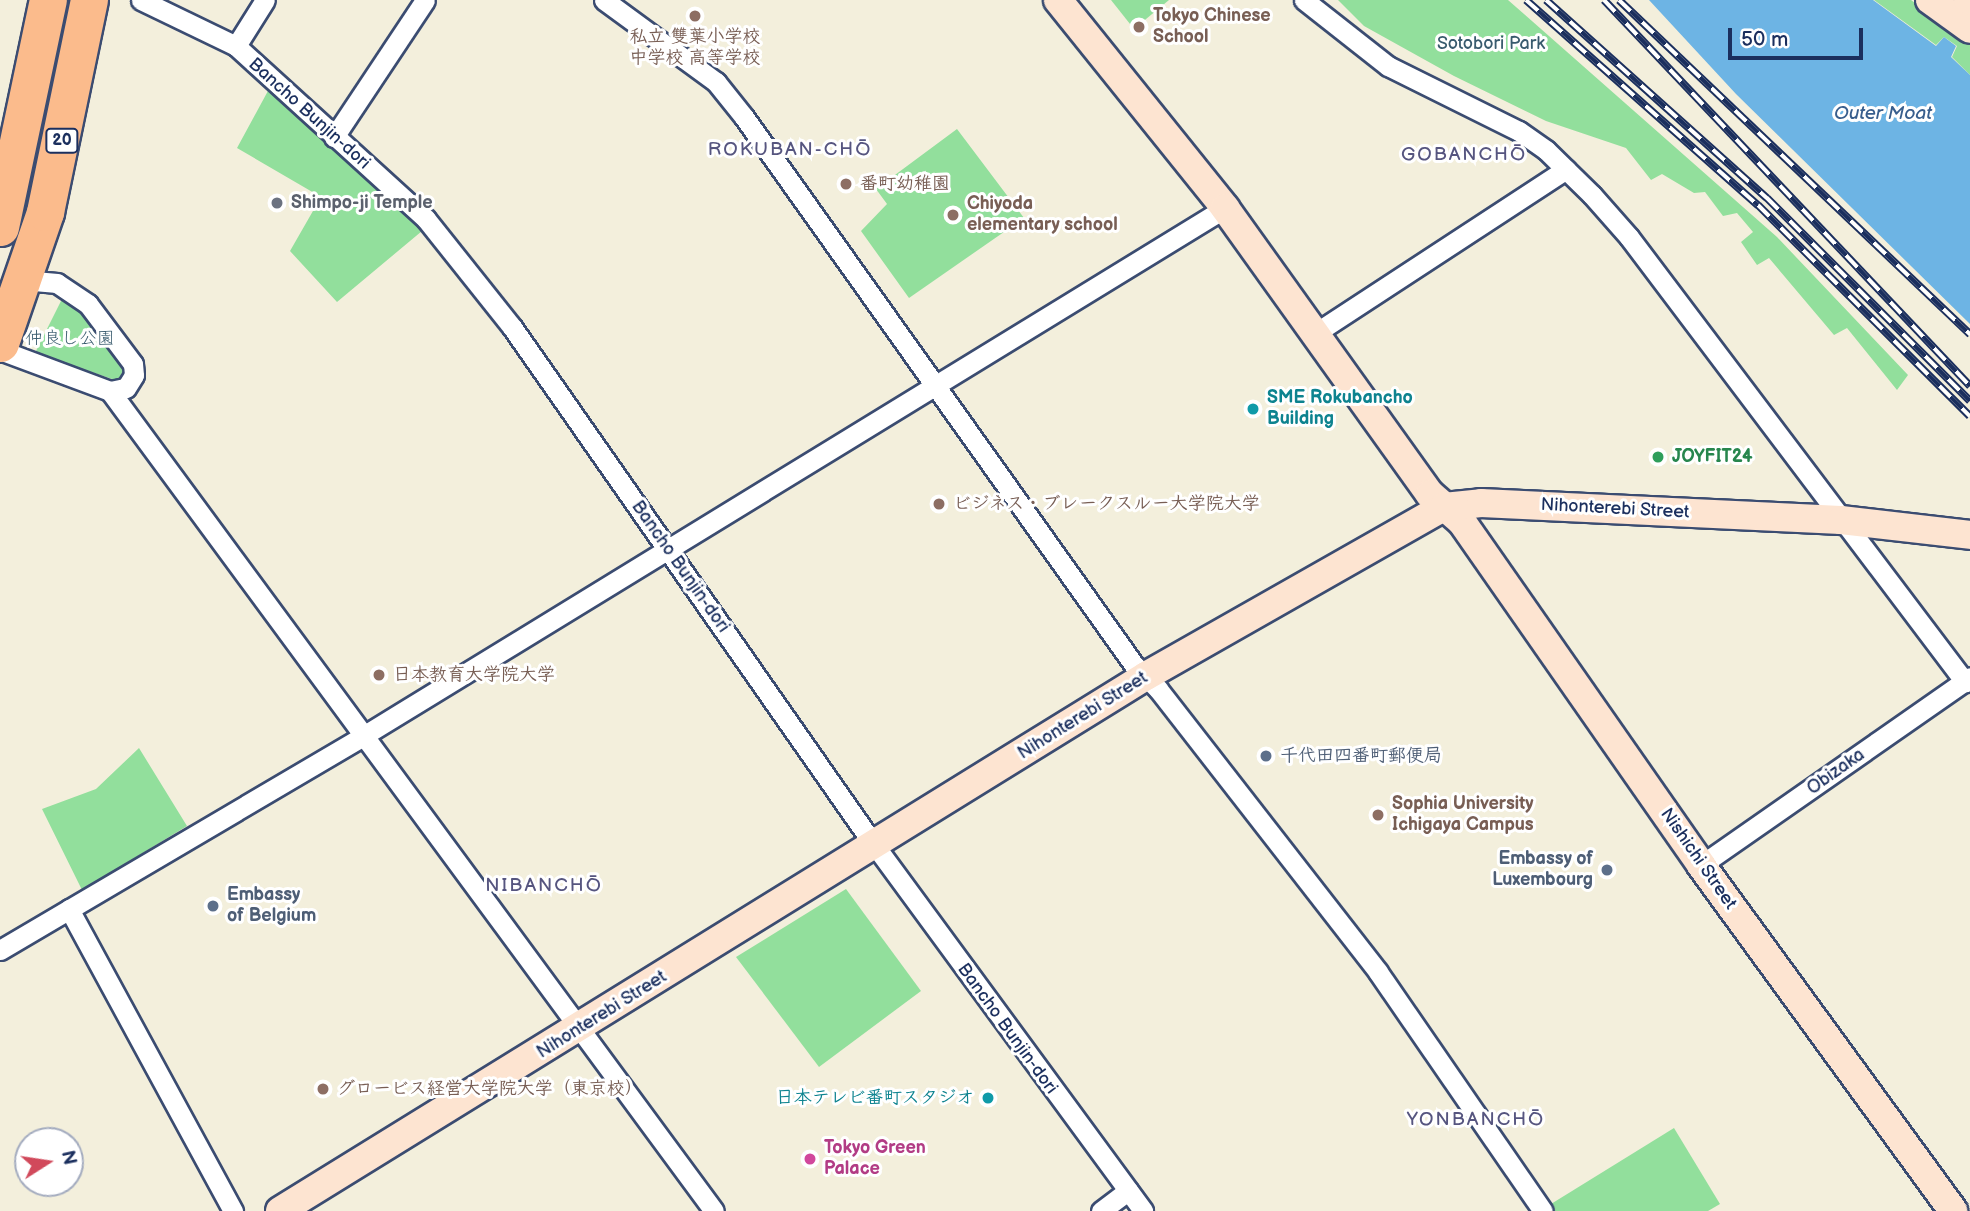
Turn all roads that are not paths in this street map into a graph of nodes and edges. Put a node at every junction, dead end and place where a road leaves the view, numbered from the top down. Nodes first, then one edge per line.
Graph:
1 (48, 0) edge
2 (89, 0) edge
3 (141, 0) edge
4 (265, 0) edge
5 (425, 0) edge
6 (604, 0) edge
7 (1058, 0) edge
8 (1304, 0) edge
9 (1930, 0) edge
10 (1970, 29) edge
11 (236, 46) junction
12 (334, 137) junction
13 (1566, 169) junction
14 (1225, 208) junction
15 (0, 228) edge
16 (25, 280) junction
17 (3, 330) edge
18 (1314, 334) junction
19 (935, 385) junction
20 (110, 391) junction
21 (1444, 507) junction
22 (1841, 520) junction
23 (1970, 535) edge
24 (668, 550) junction
25 (1146, 676) junction
26 (1967, 679) edge
27 (363, 736) junction
28 (875, 846) junction
29 (1701, 865) junction
30 (69, 909) junction
31 (0, 950) edge
32 (578, 1031) junction
33 (1128, 1191) junction
34 (233, 1211) edge
35 (279, 1211) edge
36 (714, 1211) edge
37 (1101, 1211) edge
38 (1143, 1211) edge
39 (1543, 1211) edge
40 (1953, 1211) edge

1 - 15 highway, 20
2 - 16 highway, 20
3 - 11 street, Bancho Bunjin-dori
4 - 11 street
5 - 12 street
6 - 19 street
7 - 14 street, Nishichi Street
8 - 13 street
9 - 10 street
11 - 12 street, Bancho Bunjin-dori
12 - 24 street, Bancho Bunjin-dori
13 - 18 street
13 - 22 street
14 - 18 street, Nishichi Street
14 - 19 street
16 - 17 highway, 20
16 - 20 street
17 - 20 street
18 - 21 street, Nishichi Street
19 - 24 street
19 - 25 street
20 - 27 street
21 - 22 street, Nihonterebi Street
21 - 25 street, Nihonterebi Street
21 - 29 street, Nishichi Street
22 - 23 street, Nihonterebi Street
22 - 26 street
24 - 27 street
24 - 28 street, Bancho Bunjin-dori
25 - 28 street, Nihonterebi Street
25 - 39 street
26 - 29 street, Obizaka
27 - 30 street
27 - 32 street
28 - 32 street, Nihonterebi Street
28 - 33 street, Bancho Bunjin-dori
29 - 40 street, Nishichi Street
30 - 31 street
30 - 34 street
32 - 35 street, Nihonterebi Street
32 - 36 street
33 - 37 street
33 - 38 street, Bancho Bunjin-dori

